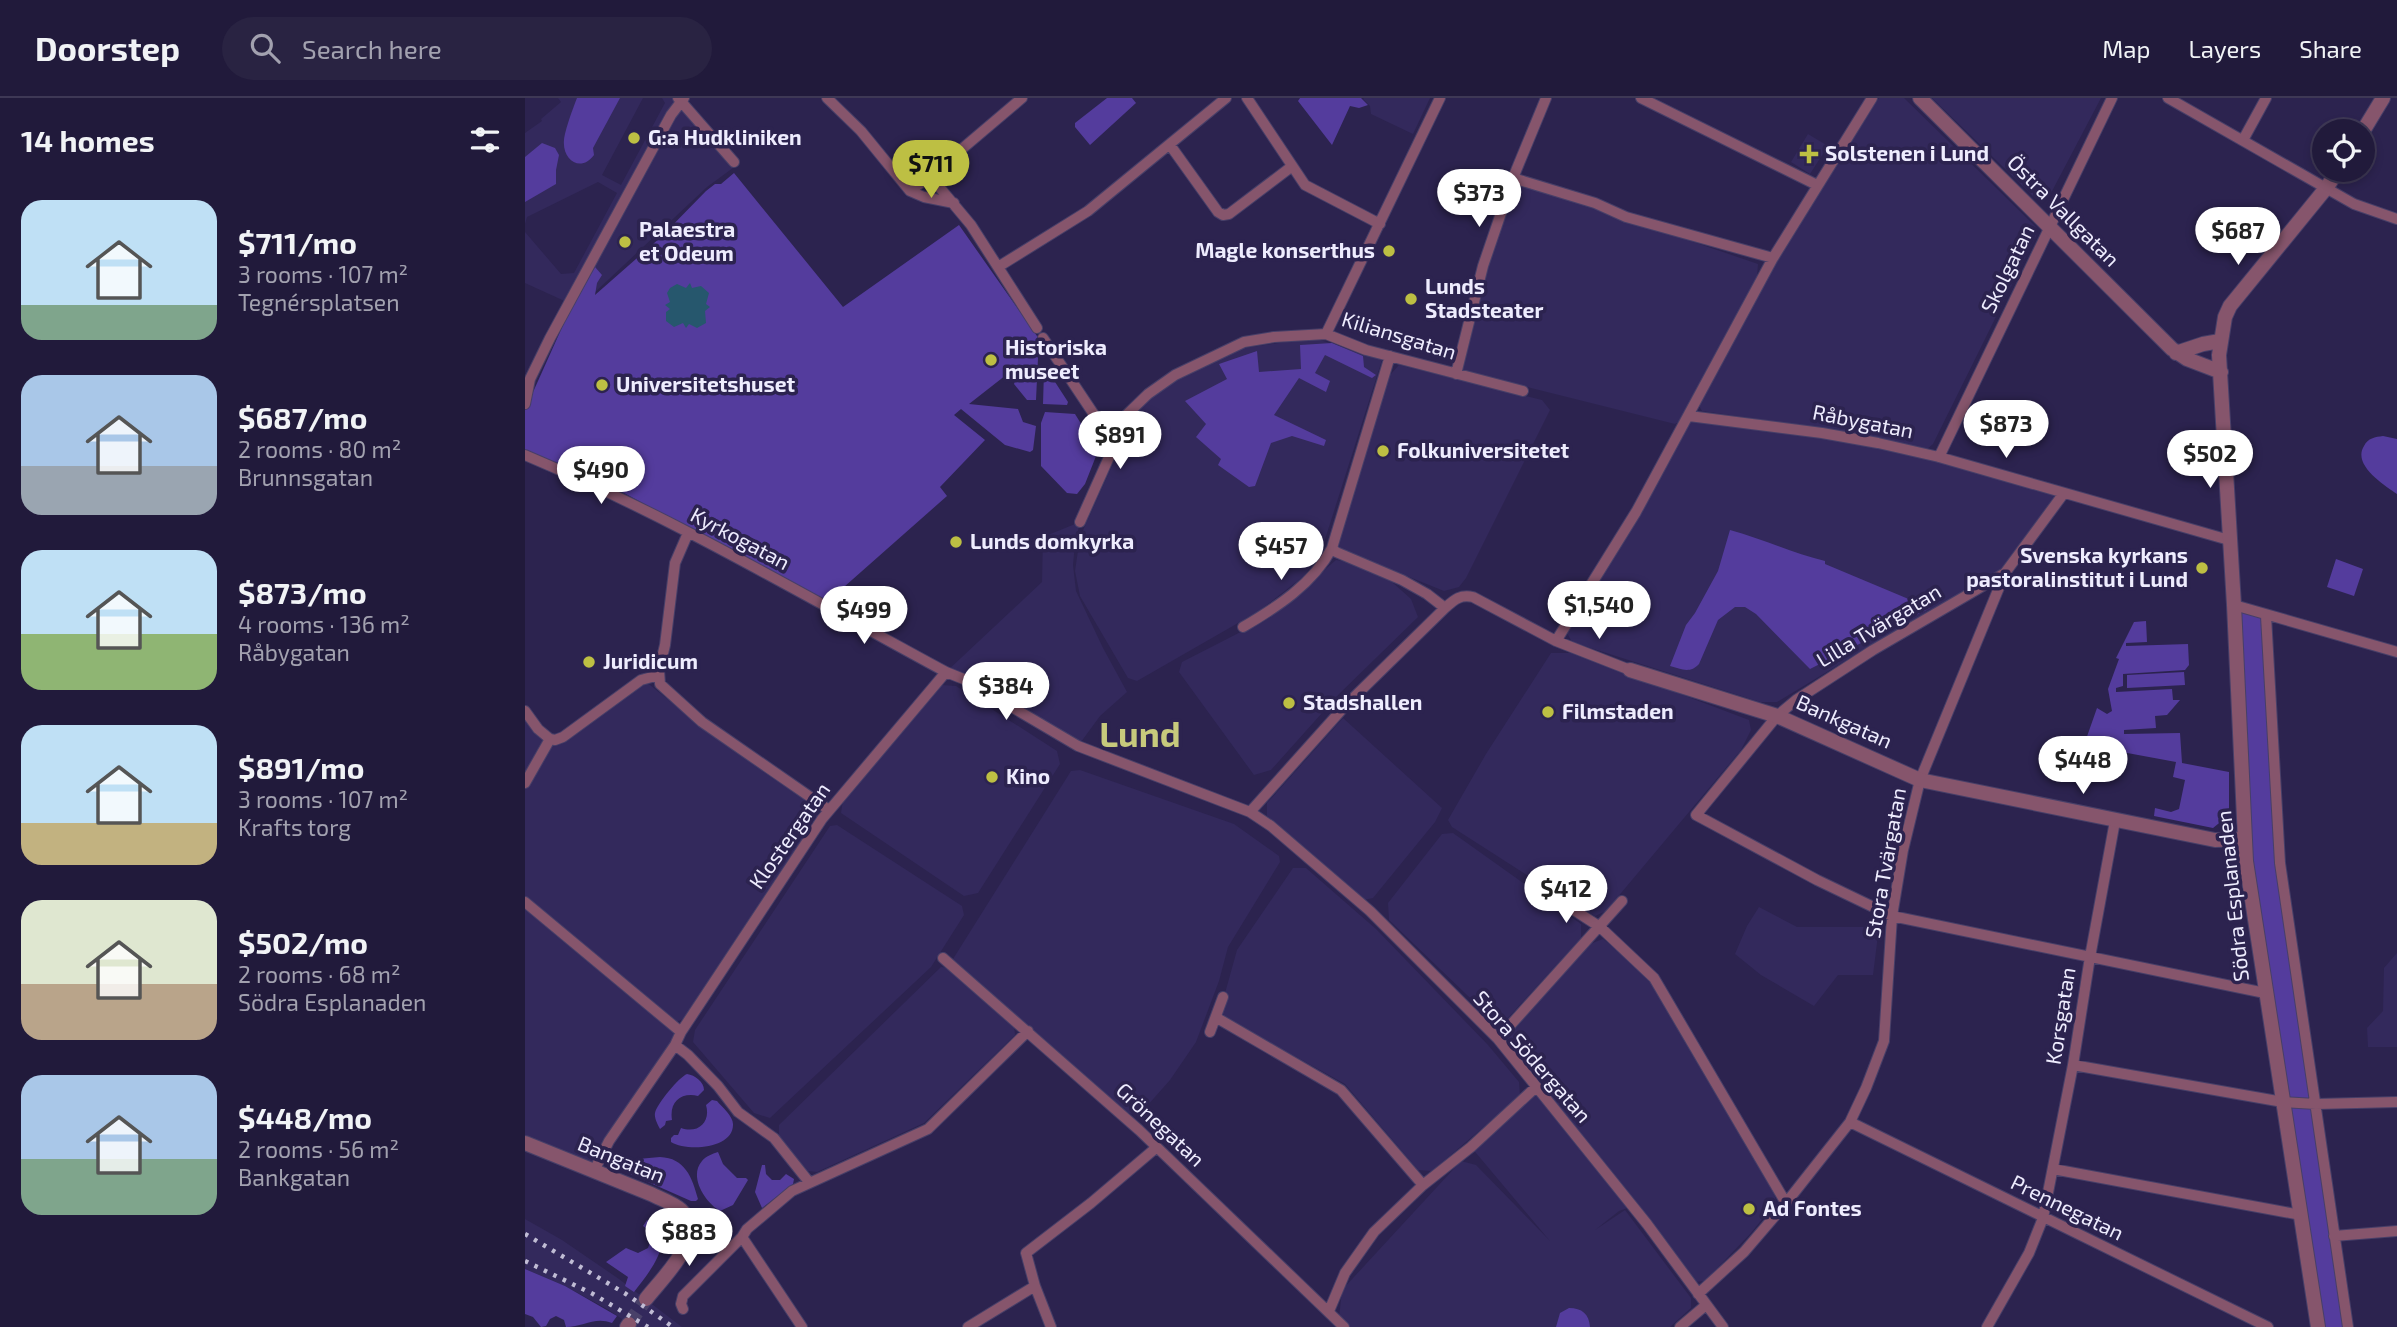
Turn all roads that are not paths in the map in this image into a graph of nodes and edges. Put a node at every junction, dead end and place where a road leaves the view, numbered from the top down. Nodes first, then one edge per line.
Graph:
1 (827, 98) edge
2 (1022, 98) edge
3 (1226, 98) edge
4 (1248, 98) edge
5 (1440, 98) edge
6 (1546, 98) edge
7 (1641, 98) edge
8 (1872, 98) edge
9 (1920, 98) edge
10 (2112, 98) edge
11 (2168, 98) edge
12 (2266, 98) edge
13 (2383, 98) edge
14 (681, 99) edge
15 (2370, 119) edge
16 (2243, 140) junction
17 (1170, 145) junction
18 (734, 162) dead end
19 (1291, 167) junction
20 (930, 176) junction
21 (1513, 178) junction
22 (2330, 182) edge
23 (1817, 185) junction
24 (2327, 187) junction
25 (910, 191) junction
26 (954, 203) junction
27 (2397, 219) edge
28 (1380, 224) junction
29 (2049, 227) junction
30 (1773, 258) junction
31 (998, 267) junction
32 (1037, 328) dead end
33 (1326, 334) junction
34 (1043, 338) dead end
35 (2220, 341) junction
36 (2176, 353) junction
37 (1390, 356) junction
38 (2221, 372) junction
39 (1456, 374) junction
40 (1523, 391) dead end
41 (525, 404) edge
42 (1689, 416) junction
43 (1118, 423) junction
44 (525, 455) edge
45 (1939, 457) junction
46 (2064, 493) junction
47 (1080, 522) dead end
48 (688, 533) junction
49 (2229, 540) junction
50 (1332, 548) junction
51 (2005, 573) junction
52 (2234, 605) junction
53 (1445, 608) junction
54 (2266, 616) junction
55 (1243, 627) dead end
56 (1556, 641) junction
57 (2397, 652) edge
58 (1630, 670) joint
59 (946, 672) junction
60 (659, 675) junction
61 (525, 711) edge
62 (1777, 716) junction
63 (549, 739) junction
64 (1078, 746) joint
65 (1920, 780) junction
66 (525, 783) edge
67 (829, 810) junction
68 (1250, 812) junction
69 (2115, 821) junction
70 (2244, 839) junction
71 (1551, 895) dead end
72 (1622, 901) dead end
73 (525, 902) edge
74 (1892, 916) junction
75 (1600, 927) junction
76 (2089, 957) junction
77 (943, 958) dead end
78 (2265, 993) junction
79 (1223, 997) dead end
80 (1217, 1018) junction
81 (1028, 1031) junction
82 (681, 1032) junction
83 (1210, 1032) dead end
84 (1497, 1039) junction
85 (675, 1045) junction
86 (2073, 1065) junction
87 (1536, 1087) junction
88 (2283, 1102) junction
89 (2397, 1102) edge
90 (2316, 1104) junction
91 (1850, 1122) junction
92 (525, 1143) edge
93 (1157, 1147) junction
94 (2053, 1169) junction
95 (594, 1171) junction
96 (809, 1182) junction
97 (1423, 1185) junction
98 (1786, 1203) junction
99 (2301, 1215) junction
100 (2043, 1218) junction
101 (2397, 1231) edge
102 (2333, 1236) junction
103 (743, 1237) junction
104 (1035, 1286) junction
105 (1698, 1294) junction
106 (646, 1298) tunnel mouth
107 (1706, 1305) junction
108 (683, 1309) dead end
109 (1329, 1311) junction
110 (802, 1327) edge
111 (968, 1327) edge
112 (1051, 1327) edge
113 (1344, 1327) edge
114 (1680, 1327) edge
115 (1723, 1327) edge
116 (1987, 1327) edge
117 (2268, 1327) edge
118 (2318, 1327) edge
119 (2348, 1327) edge

1 - 25 street
2 - 20 street
3 - 17 street
4 - 19 street
5 - 28 street
6 - 21 street
7 - 23 street
8 - 23 street
9 - 29 street, Östra Vallgatan
10 - 29 street, Skolgatan
11 - 16 street
12 - 16 street
13 - 15 street
14 - 18 street
14 - 41 street
16 - 24 street
17 - 19 street
17 - 31 street
19 - 28 street
20 - 25 street
20 - 26 street
21 - 30 street
21 - 39 street
22 - 24 street, Södra Esplanaden
23 - 30 street
24 - 27 street
24 - 35 street, Södra Esplanaden
25 - 26 street
26 - 31 street
28 - 33 street
29 - 36 street, Östra Vallgatan
29 - 45 street, Skolgatan
30 - 42 street
31 - 32 street
33 - 37 street, Kiliansgatan
33 - 43 street, Kiliansgatan
34 - 43 street
35 - 36 street
35 - 38 street, Södra Esplanaden
36 - 38 street, Östra Vallgatan
37 - 39 street, Kiliansgatan
37 - 50 street
38 - 49 street, Södra Esplanaden
39 - 40 street, Kiliansgatan
42 - 45 street, Råbygatan
42 - 56 street
43 - 47 street
44 - 48 street, Kyrkogatan
45 - 46 street, Råbygatan
46 - 49 street, Råbygatan
46 - 51 street, Stora Tvärgatan
48 - 59 street, Kyrkogatan
48 - 60 street
49 - 52 street, Södra Esplanaden
50 - 53 street
50 - 55 street
51 - 62 street, Lilla Tvärgatan
51 - 65 street, Stora Tvärgatan
52 - 54 street
52 - 70 street, Södra Esplanaden
53 - 56 street, Bankgatan
53 - 68 street
54 - 57 street
54 - 90 street
56 - 58 street, Bankgatan
58 - 62 street, Bankgatan
59 - 64 street, Kyrkogatan
59 - 67 street, Klostergatan
60 - 63 street
60 - 67 street
61 - 63 street
62 - 65 street, Bankgatan
62 - 74 street, Lilla Tvärgatan
63 - 66 street
64 - 68 street, Stora Södergatan
65 - 69 street, Bankgatan
65 - 74 street, Stora Tvärgatan
67 - 82 street, Klostergatan
68 - 84 street, Stora Södergatan
69 - 70 street, Bankgatan
69 - 76 street, Korsgatan
70 - 78 street, Södra Esplanaden
71 - 75 street
72 - 75 street
73 - 82 street
74 - 76 street
74 - 91 street, Stora Tvärgatan
75 - 84 street
75 - 98 street
76 - 78 street
76 - 86 street, Korsgatan
77 - 81 street, Grönegatan
78 - 88 street, Södra Esplanaden
79 - 80 street
80 - 83 street
80 - 97 street
81 - 93 street, Grönegatan
81 - 96 street
82 - 85 street, Klostergatan
84 - 87 street, Stora Södergatan
85 - 95 street, Klostergatan
85 - 96 street
86 - 88 street
86 - 94 street, Korsgatan
87 - 97 street
87 - 105 street, Stora Södergatan
88 - 90 street
88 - 99 street, Södra Esplanaden
89 - 90 street
90 - 102 street
91 - 98 street, Stora Tvärgatan
91 - 100 street, Prennegatan
92 - 95 street, Bangatan
93 - 104 street
93 - 109 street, Grönegatan
94 - 99 street
94 - 100 street, Korsgatan
95 - 106 street, Bangatan
96 - 103 street
97 - 109 street
98 - 105 street, Stora Tvärgatan
99 - 118 street, Södra Esplanaden
100 - 116 street, Korsgatan
100 - 117 street, Prennegatan
101 - 102 street
102 - 119 street
103 - 108 street
103 - 110 street
104 - 111 street
104 - 112 street
105 - 107 street, Stora Södergatan
107 - 114 street
107 - 115 street, Stora Södergatan
109 - 113 street, Grönegatan

